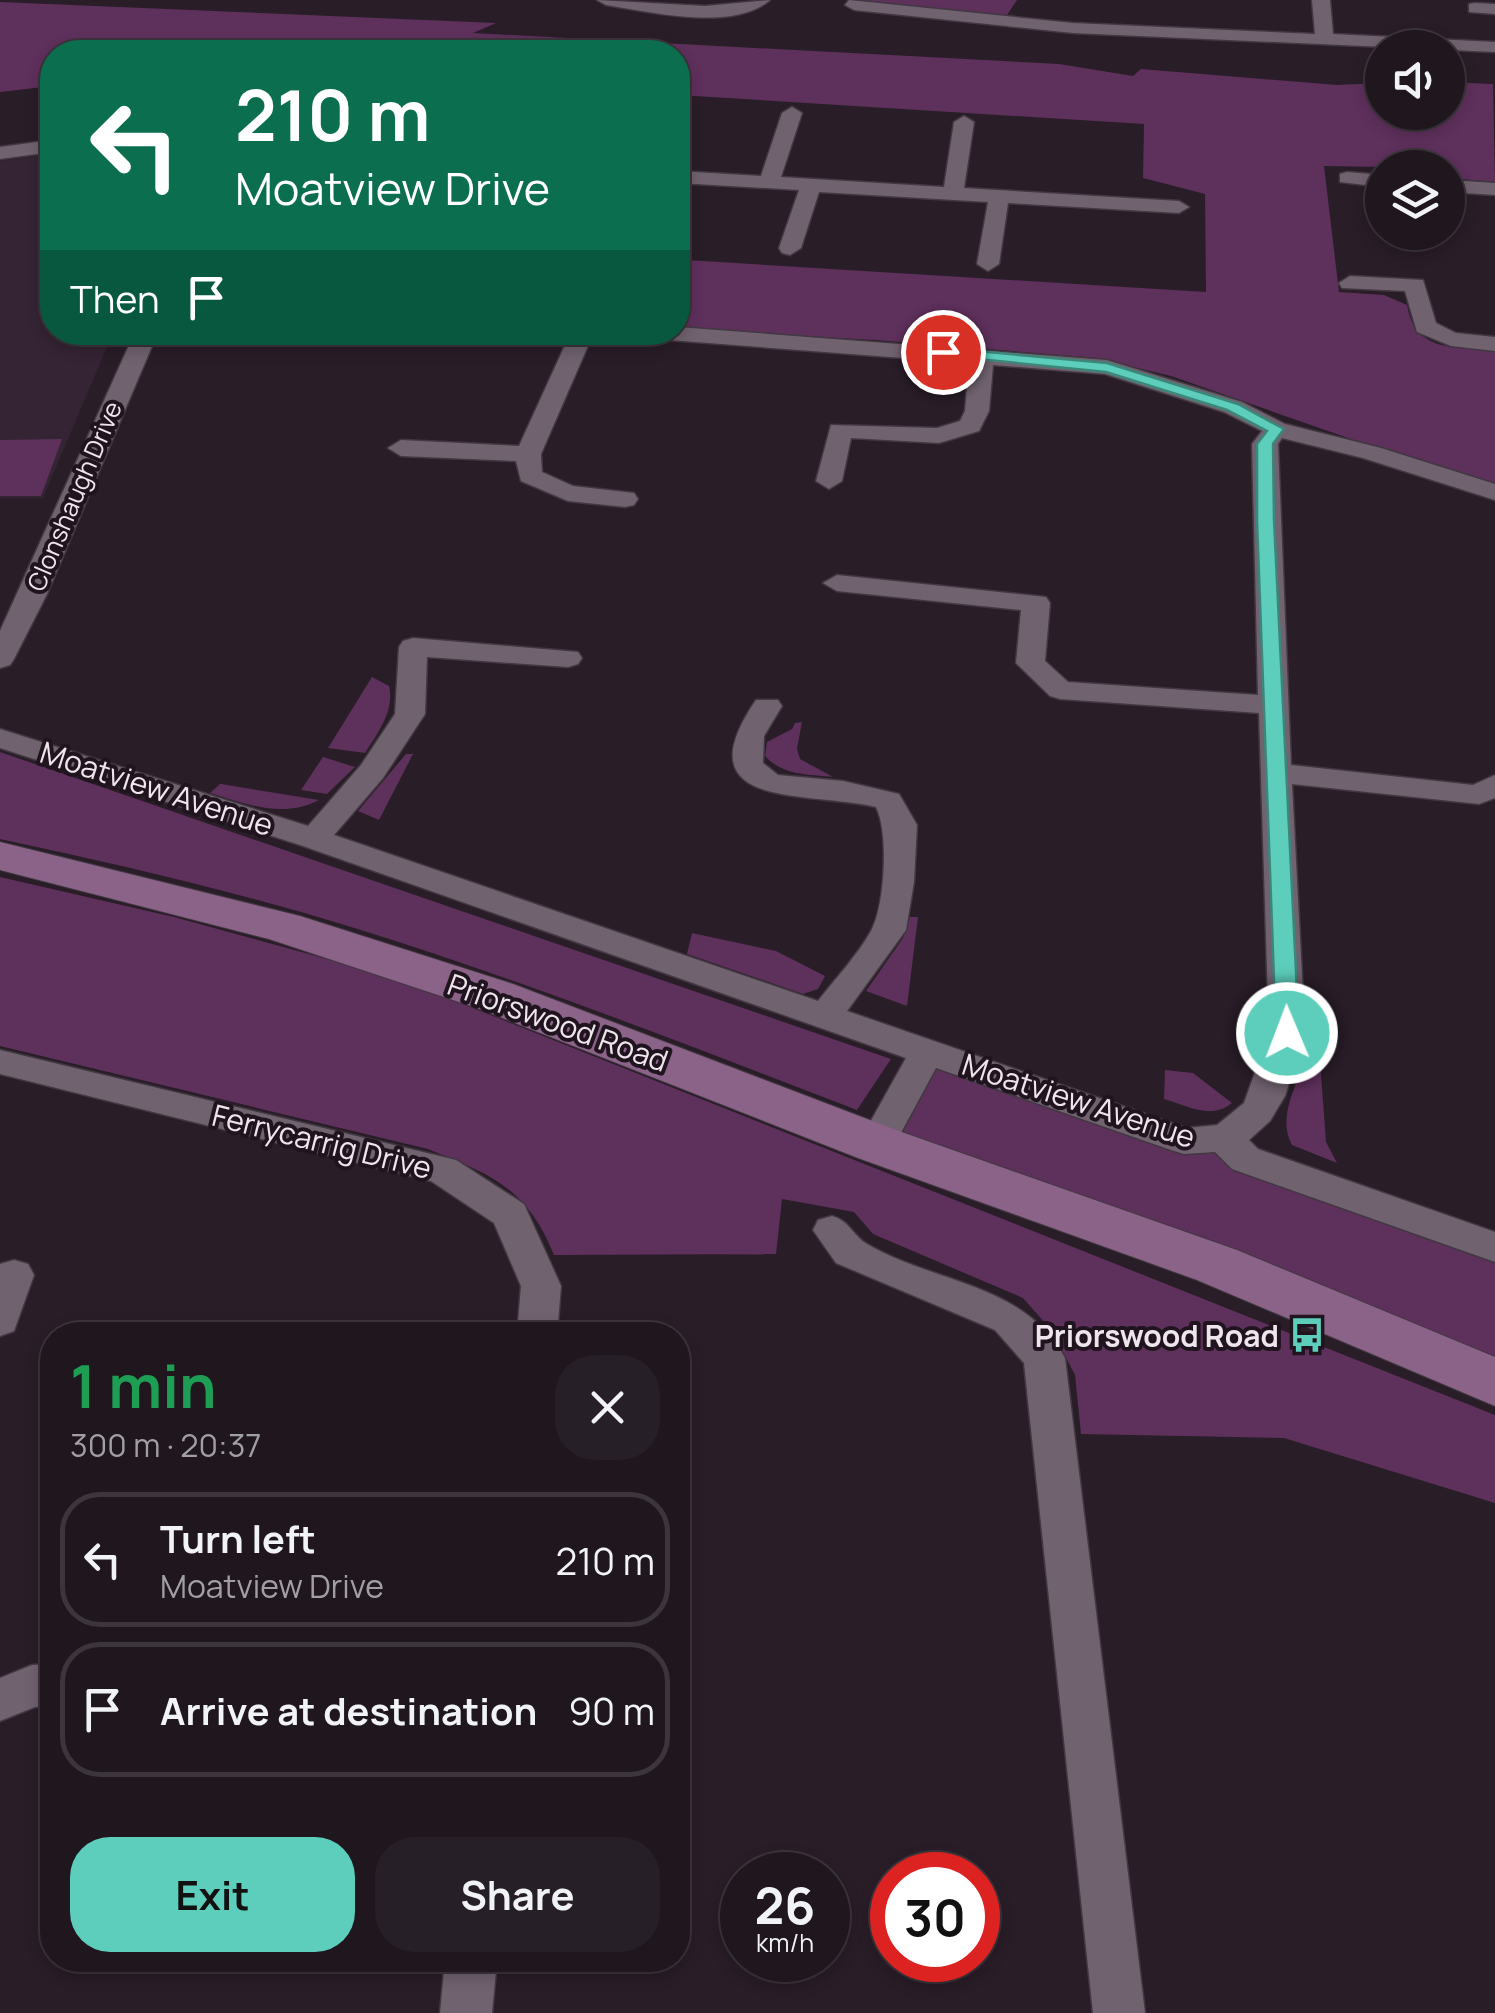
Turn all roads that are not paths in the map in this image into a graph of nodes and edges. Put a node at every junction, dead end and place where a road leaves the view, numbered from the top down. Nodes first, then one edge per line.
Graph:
1 (606, 0) edge
2 (761, 0) edge
3 (859, 0) edge
4 (1018, 0) edge
5 (1320, 0) edge
6 (1473, 9) edge
7 (1495, 9) edge
8 (1003, 22) junction
9 (1325, 40) junction
10 (1495, 47) edge
11 (792, 113) dead end
12 (964, 122) dead end
13 (40, 148) edge
14 (0, 153) edge
15 (1346, 178) dead end
16 (690, 179) edge
17 (1365, 180) edge
18 (769, 183) junction
19 (811, 185) junction
20 (1465, 187) edge
21 (1495, 189) edge
22 (953, 194) junction
23 (999, 196) junction
24 (1179, 207) dead end
25 (790, 248) dead end
26 (988, 264) dead end
27 (1350, 283) dead end
28 (690, 335) edge
29 (1495, 344) edge
30 (141, 345) edge
31 (577, 345) edge
32 (982, 356) junction
33 (1276, 429) junction
34 (402, 448) dead end
35 (528, 454) junction
36 (829, 481) dead end
37 (1495, 492) edge
38 (625, 499) dead end
39 (836, 583) dead end
40 (568, 658) dead end
41 (0, 659) edge
42 (1271, 705) junction
43 (767, 706) dead end
44 (0, 738) edge
45 (1278, 773) junction
46 (1495, 784) edge
47 (314, 840) junction
48 (0, 856) edge
49 (827, 1014) junction
50 (928, 1050) junction
51 (0, 1062) edge
52 (1225, 1139) junction
53 (877, 1144) junction
54 (832, 1230) dead end
55 (1495, 1247) edge
56 (14, 1275) dead end
57 (0, 1320) edge
58 (537, 1322) edge
59 (1495, 1382) edge
60 (40, 1686) edge
61 (0, 1700) edge
62 (470, 1972) edge
63 (466, 2013) edge
64 (1119, 2013) edge

1 - 2 street
3 - 8 street
4 - 8 street
5 - 9 street
6 - 7 street
8 - 9 street
9 - 10 street
11 - 18 street
12 - 22 street
13 - 14 street
15 - 17 street
16 - 18 street
18 - 19 street
19 - 22 street
19 - 25 street
20 - 21 street
22 - 23 street
23 - 24 street
23 - 26 street
27 - 29 street
28 - 32 street
30 - 41 street, Clonshaugh Drive
31 - 35 street
32 - 33 street
32 - 36 street
33 - 37 street
33 - 42 street
34 - 35 street
35 - 38 street
39 - 42 street
40 - 47 street, Moatview Avenue
42 - 45 street
43 - 49 street
44 - 47 street, Moatview Avenue
45 - 46 street
45 - 52 street
47 - 49 street, Moatview Avenue
48 - 53 street, Priorswood Road
49 - 50 street, Moatview Avenue
50 - 52 street, Moatview Avenue
50 - 53 street
51 - 58 street, Ferrycarrig Drive
52 - 55 street, Moatview Avenue
53 - 59 street, Priorswood Road
54 - 64 street
56 - 57 street
60 - 61 street
62 - 63 street

